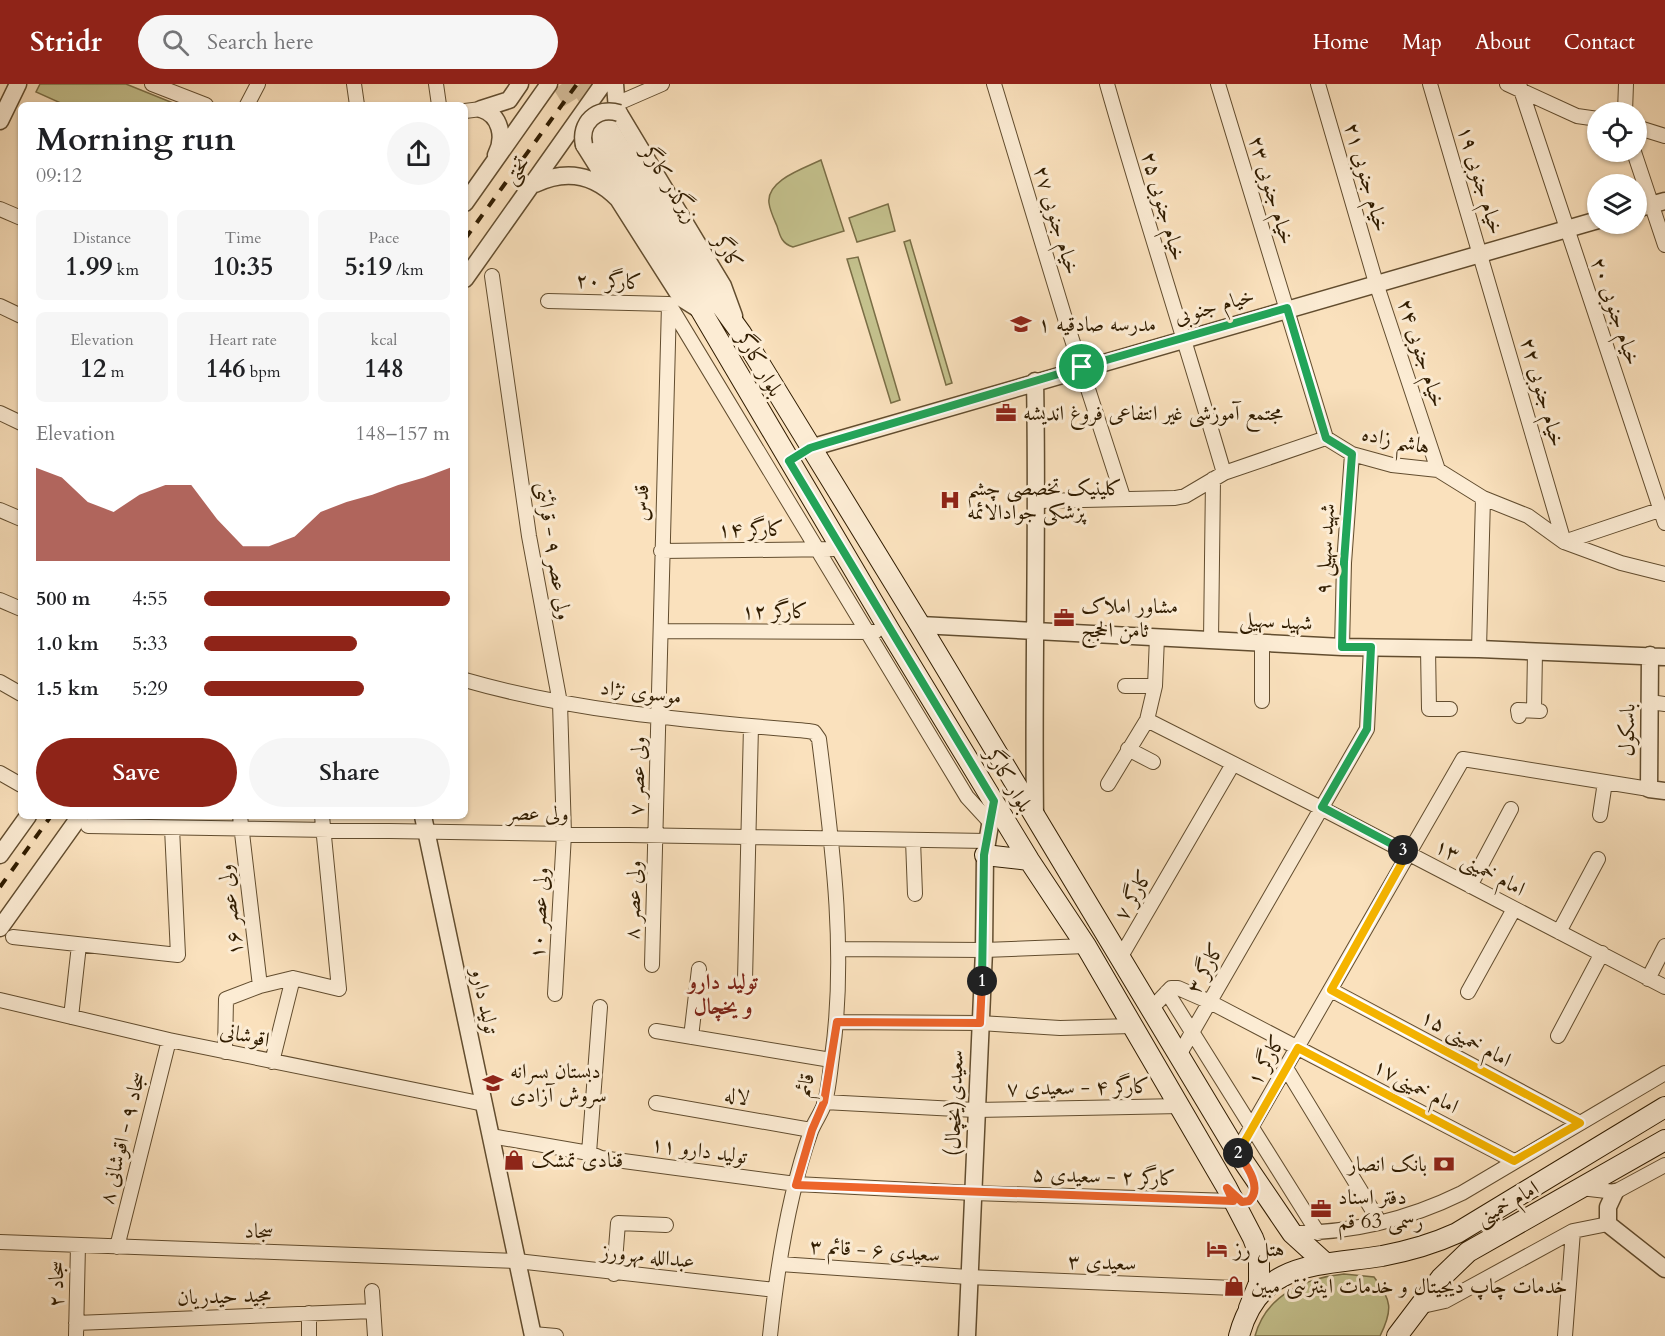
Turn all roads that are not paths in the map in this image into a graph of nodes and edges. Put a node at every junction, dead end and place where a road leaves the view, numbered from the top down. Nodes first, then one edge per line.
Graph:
1 (18, 84) edge
2 (154, 84) edge
3 (258, 84) edge
4 (354, 84) edge
5 (436, 84) edge
6 (520, 84) edge
7 (662, 84) edge
8 (994, 84) edge
9 (1107, 84) edge
10 (1218, 84) edge
11 (1318, 84) edge
12 (1430, 84) edge
13 (1626, 84) edge
14 (606, 85) edge
15 (545, 86) edge
16 (1515, 86) edge
17 (509, 100) junction
18 (199, 102) edge
19 (249, 102) edge
20 (357, 102) edge
21 (439, 102) edge
22 (1625, 102) edge
23 (473, 110) edge
24 (1587, 117) edge
25 (0, 121) edge
26 (602, 121) junction
27 (1647, 130) edge
28 (1665, 135) edge
29 (1637, 162) edge
30 (490, 169) junction
31 (534, 184) junction
32 (468, 199) edge
33 (618, 199) junction
34 (1651, 205) edge
35 (0, 209) edge
36 (18, 217) edge
37 (1587, 223) edge
38 (1566, 229) junction
39 (1665, 245) edge
40 (1481, 253) junction
41 (468, 275) edge
42 (492, 276) dead end
43 (1377, 283) junction
44 (684, 291) junction
45 (548, 301) dead end
46 (0, 306) edge
47 (1287, 308) junction
48 (18, 315) edge
49 (741, 333) junction
50 (1184, 338) junction
51 (1082, 367) junction
52 (1035, 381) junction
53 (0, 413) edge
54 (18, 422) edge
55 (1326, 438) junction
56 (810, 448) junction
57 (1352, 454) junction
58 (789, 461) junction
59 (1438, 470) junction
60 (1218, 476) junction
61 (1123, 497) junction
62 (1483, 498) junction
63 (1037, 501) junction
64 (0, 510) edge
65 (1664, 514) edge
66 (18, 518) edge
67 (1564, 542) junction
68 (841, 549) junction
69 (818, 550) junction
70 (661, 551) junction
71 (1665, 574) edge
72 (0, 600) edge
73 (18, 608) edge
74 (920, 625) junction
75 (1034, 630) junction
76 (661, 631) junction
77 (890, 631) junction
78 (868, 632) junction
79 (1157, 637) junction
80 (1211, 640) junction
81 (1262, 643) junction
82 (1342, 647) junction
83 (1371, 647) junction
84 (1428, 648) junction
85 (1479, 649) junction
86 (1535, 652) junction
87 (1658, 656) edge
88 (468, 681) edge
89 (0, 682) edge
90 (1125, 686) dead end
91 (1155, 686) junction
92 (18, 692) edge
93 (1262, 701) dead end
94 (1658, 703) edge
95 (560, 704) junction
96 (1450, 709) dead end
97 (1519, 716) dead end
98 (660, 717) junction
99 (1147, 720) junction
100 (752, 726) junction
101 (814, 732) joint
102 (1128, 749) junction
103 (1153, 762) dead end
104 (1233, 764) junction
105 (0, 773) edge
106 (1605, 782) junction
107 (18, 783) edge
108 (1108, 784) dead end
109 (1657, 790) edge
110 (994, 801) junction
111 (1322, 807) junction
112 (1511, 809) dead end
113 (1600, 815) dead end
114 (1035, 817) junction
115 (26, 819) edge
116 (84, 821) edge
117 (241, 822) edge
118 (990, 822) junction
119 (323, 823) edge
120 (425, 824) edge
121 (172, 828) junction
122 (564, 834) junction
123 (657, 836) junction
124 (750, 837) junction
125 (832, 839) junction
126 (913, 840) junction
127 (986, 848) junction
128 (1408, 852) junction
129 (0, 855) edge
130 (1598, 859) dead end
131 (1029, 860) junction
132 (1470, 886) junction
133 (915, 894) dead end
134 (1514, 909) junction
135 (6, 932) edge
136 (1559, 932) junction
137 (79, 945) junction
138 (1086, 946) junction
139 (1665, 946) edge
140 (838, 949) junction
141 (984, 950) junction
142 (1602, 953) junction
143 (1120, 958) junction
144 (652, 965) dead end
145 (699, 969) dead end
146 (293, 978) junction
147 (1648, 979) junction
148 (745, 980) dead end
149 (260, 986) junction
150 (1665, 987) edge
151 (1331, 990) junction
152 (1167, 992) junction
153 (1468, 992) dead end
154 (555, 994) dead end
155 (0, 1000) edge
156 (1210, 1002) junction
157 (600, 1007) dead end
158 (1152, 1008) junction
159 (70, 1017) junction
160 (837, 1022) junction
161 (980, 1023) junction
162 (1132, 1026) junction
163 (656, 1031) dead end
164 (1192, 1032) junction
165 (1558, 1036) dead end
166 (691, 1037) junction
167 (169, 1040) junction
168 (1298, 1048) junction
169 (225, 1052) junction
170 (1179, 1055) junction
171 (831, 1060) junction
172 (272, 1062) junction
173 (1286, 1068) junction
174 (1665, 1073) edge
175 (824, 1102) junction
176 (484, 1104) junction
177 (656, 1104) dead end
178 (1181, 1106) junction
179 (1665, 1107) edge
180 (975, 1110) junction
181 (1580, 1123) junction
182 (1252, 1126) junction
183 (812, 1130) junction
184 (491, 1136) junction
185 (1665, 1140) edge
186 (1237, 1152) junction
187 (589, 1153) junction
188 (1514, 1161) junction
189 (1665, 1166) edge
190 (1251, 1172) junction
191 (796, 1185) junction
192 (1581, 1188) junction
193 (1615, 1192) junction
194 (973, 1193) junction
195 (1230, 1194) junction
196 (1376, 1216) dead end
197 (1608, 1224) junction
198 (666, 1225) dead end
199 (1573, 1231) junction
200 (1292, 1233) junction
201 (1318, 1233) junction
202 (0, 1242) edge
203 (78, 1245) junction
204 (117, 1247) junction
205 (517, 1261) junction
206 (1324, 1262) junction
207 (780, 1264) junction
208 (1665, 1269) edge
209 (615, 1274) junction
210 (968, 1277) junction
211 (1234, 1288) dead end
212 (775, 1290) junction
213 (372, 1292) dead end
214 (1418, 1307) junction
215 (373, 1311) junction
216 (309, 1313) junction
217 (1241, 1326) edge
218 (76, 1330) edge
219 (533, 1335) edge
220 (309, 1336) edge
221 (375, 1336) edge
222 (556, 1336) edge
223 (770, 1336) edge
224 (967, 1336) edge
225 (1397, 1336) edge
226 (1565, 1336) edge

1 - 25 street
2 - 18 street
3 - 19 street
4 - 20 street
5 - 21 street
6 - 17 street
7 - 26 street
8 - 51 street, خیام جنوبی ۲۷
9 - 50 street, خیام جنوبی ۲۵
10 - 47 street, خیام جنوبی ۲۳
11 - 43 street, خیام جنوبی ۲۱
12 - 40 street, خیام جنوبی ۱۹
13 - 22 street
14 - 26 street
14 - 31 street, تختی
15 - 17 street
15 - 30 street
16 - 24 street
16 - 38 street, خیام جنوبی ۲۰
17 - 23 street
23 - 30 street
26 - 33 street
26 - 44 main road, زیرگذر کارگر
26 - 49 street, کارگر
27 - 28 street
29 - 34 street
30 - 32 street
31 - 33 street
31 - 41 street, تختی
33 - 44 street
34 - 39 street
35 - 36 street
37 - 38 street, خیام جنوبی
38 - 40 street, خیام جنوبی
38 - 65 street, خیام جنوبی ۲۰
40 - 43 street, خیام جنوبی
40 - 67 street, خیام جنوبی ۲۲
42 - 95 street, ولی عصر ۹ - قرائتی
43 - 47 street, خیام جنوبی
43 - 59 street, خیام جنوبی ۲۴
44 - 45 street, کارگر ۲۰
44 - 49 main road, بلوار کارگر
44 - 58 main road, بلوار کارگر
44 - 69 street
44 - 70 street, قدس
46 - 48 street
47 - 50 street, خیام جنوبی
47 - 55 street, خیام جنوبی ۲۳
49 - 56 main road, بلوار کارگر
50 - 51 street, خیام جنوبی
50 - 60 street, خیام جنوبی ۲۵
51 - 52 street, خیام جنوبی
51 - 61 street, خیام جنوبی ۲۷
52 - 56 street, خیام جنوبی
52 - 63 street
53 - 54 street
55 - 57 street, هاشم زاده
55 - 60 street
56 - 58 main road
56 - 74 main road, بلوار کارگر
57 - 59 street, هاشم زاده
57 - 82 street, شهید سهیلی ۹
58 - 68 main road, بلوار کارگر
59 - 62 street, هاشم زاده
60 - 61 street
60 - 80 street, خیام جنوبی ۲۵
61 - 63 street
62 - 67 street, هاشم زاده
62 - 85 street
63 - 75 street
64 - 66 street
65 - 67 street
67 - 71 street, هاشم زاده
68 - 69 street, کارگر ۱۴
68 - 77 main road, بلوار کارگر
69 - 70 street, کارگر ۱۴
69 - 78 street
70 - 76 street, قدس
72 - 73 street
74 - 75 street, شهید سهیلی
74 - 114 main road, بلوار کارگر
75 - 79 street, شهید سهیلی
75 - 114 street
76 - 78 street, کارگر ۱۲
76 - 98 street, قدس
77 - 78 street, کارگر ۱۲
77 - 110 main road, بلوار کارگر
78 - 118 street
79 - 80 street, شهید سهیلی
79 - 91 street
80 - 81 street, شهید سهیلی
81 - 82 street, شهید سهیلی
81 - 93 street
82 - 83 street, شهید سهیلی
83 - 84 street, شهید سهیلی
83 - 111 street, کارگر ۳
84 - 85 street, شهید سهیلی
84 - 96 street
85 - 86 street, شهید سهیلی
86 - 87 street, شهید سهیلی
86 - 97 street
87 - 94 street, باسکول
88 - 95 street, موسوی نژاد
89 - 92 street
90 - 91 street
91 - 99 street
94 - 109 street, باسکول
95 - 98 street, موسوی نژاد
95 - 122 street, ولی عصر ۹ - قرائتی
98 - 100 street, موسوی نژاد
98 - 123 street, ولی عصر ۷
99 - 102 street
99 - 104 street, امام خمینی ۱۳
100 - 101 street, موسوی نژاد
100 - 124 street
101 - 125 street, قائم
102 - 103 street
102 - 108 street
104 - 111 street, امام خمینی ۱۳
104 - 143 street, کارگر ۷
105 - 107 street
106 - 109 street
106 - 113 street
106 - 128 street, کارگر ۱
110 - 118 street, سعیدی(یخچال)
110 - 131 main road, بلوار کارگر
111 - 128 street, امام خمینی ۱۳
111 - 156 street, کارگر ۳
112 - 132 street
114 - 143 main road, بلوار کارگر
115 - 129 street
116 - 121 street, ولی عصر
116 - 135 street
117 - 119 street, ولی عصر
117 - 121 street, ولی عصر
117 - 149 street, ولی عصر ۱۶
118 - 127 street, سعیدی(یخچال)
119 - 120 street, ولی عصر
119 - 146 street
120 - 122 street, ولی عصر
120 - 176 street, تولید دارو
121 - 137 street
122 - 123 street, ولی عصر
122 - 154 street, ولی عصر ۱۰
123 - 124 street, ولی عصر
123 - 144 street, ولی عصر ۸
124 - 125 street, ولی عصر
124 - 148 street
125 - 126 street, ولی عصر
125 - 140 street, قائم
126 - 127 street, ولی عصر
126 - 133 street
127 - 131 main road
127 - 141 street, سعیدی(یخچال)
128 - 132 street, امام خمینی ۱۳
128 - 151 street, کارگر ۱
130 - 136 street
131 - 138 main road, بلوار کارگر
132 - 134 street, امام خمینی ۱۳
134 - 136 street, امام خمینی ۱۳
134 - 153 street
135 - 137 street
136 - 142 street, امام خمینی ۱۳
137 - 159 street
138 - 141 street
138 - 162 main road, بلوار کارگر
139 - 147 street
140 - 141 street
140 - 160 street, قائم
141 - 161 street, سعیدی(یخچال)
142 - 147 street, امام خمینی ۱۳
142 - 165 street
143 - 158 main road, بلوار کارگر
145 - 166 street
146 - 149 street
146 - 172 street
147 - 150 street, امام خمینی ۱۳
149 - 169 street
151 - 168 street, کارگر ۱
151 - 181 street, امام خمینی ۱۵
152 - 156 street, امام خمینی۱۷
152 - 158 street
152 - 164 street
155 - 159 street, اقوشانی
156 - 164 street, کارگر ۳
156 - 168 street, امام خمینی۱۷
157 - 187 street
158 - 170 main road, بلوار کارگر
159 - 167 street, اقوشانی
160 - 161 street
160 - 171 street, قائم
161 - 162 street
161 - 180 street, سعیدی(یخچال)
162 - 178 main road, بلوار کارگر
163 - 166 street
164 - 170 street, کارگر ۳
164 - 182 street
166 - 171 street
167 - 169 street, اقوشانی
167 - 204 street, سجاد ۹ - اقوشانی ۸
168 - 173 street, کارگر ۱
168 - 188 street, امام خمینی۱۷
169 - 172 street, اقوشانی
170 - 186 main road, بلوار کارگر
171 - 175 street, قائم
172 - 176 street, اقوشانی
173 - 182 street, کارگر ۱
173 - 196 street
174 - 181 street
175 - 180 street, کارگر ۴ - سعیدی ۷
175 - 183 street, قائم
176 - 184 street, تولید دارو
177 - 183 street, لاله
178 - 180 street, کارگر ۴ - سعیدی ۷
178 - 195 main road, بلوار کارگر
179 - 206 main road, امام خمینی
180 - 194 street, سعیدی(یخچال)
181 - 188 street
182 - 186 street, کارگر ۱
182 - 201 street
183 - 191 street, قائم
184 - 187 street, تولید دارو ۱۱
184 - 205 street, تولید دارو
185 - 192 main road, امام خمینی
186 - 190 main road, بلوار کارگر
187 - 191 street, تولید دارو ۱۱
188 - 201 street
189 - 193 street
190 - 195 main road
190 - 200 main road, بلوار کارگر
191 - 194 street, تولید دارو ۱۱
191 - 207 street, قائم
192 - 193 street
192 - 214 main road, امام خمینی
193 - 197 street
194 - 195 street, کارگر ۲ - سعیدی ۵
194 - 210 street, سعیدی(یخچال)
195 - 217 main road, بلوار کارگر
197 - 199 street
197 - 208 street
198 - 209 street
199 - 214 street
199 - 226 street
200 - 201 street
200 - 206 main road, بلوار کارگر
202 - 203 street, سجاد
203 - 204 street, سجاد
203 - 218 street, سجاد ۲
204 - 205 street, سجاد
205 - 209 street, عبدالله مهرورز
205 - 219 street, تولید دارو
206 - 217 main road, امام خمینی
207 - 210 street, سعیدی ۶ - قائم ۳
207 - 212 street, قائم
209 - 212 street, عبدالله مهرورز
210 - 211 street, سعیدی ۳
210 - 224 street, سعیدی(یخچال)
212 - 223 street, قائم
213 - 215 street
214 - 225 main road, امام خمینی
215 - 216 street, مجید حیدریان
215 - 221 street
216 - 218 street, مجید حیدریان
216 - 220 street
219 - 222 street

